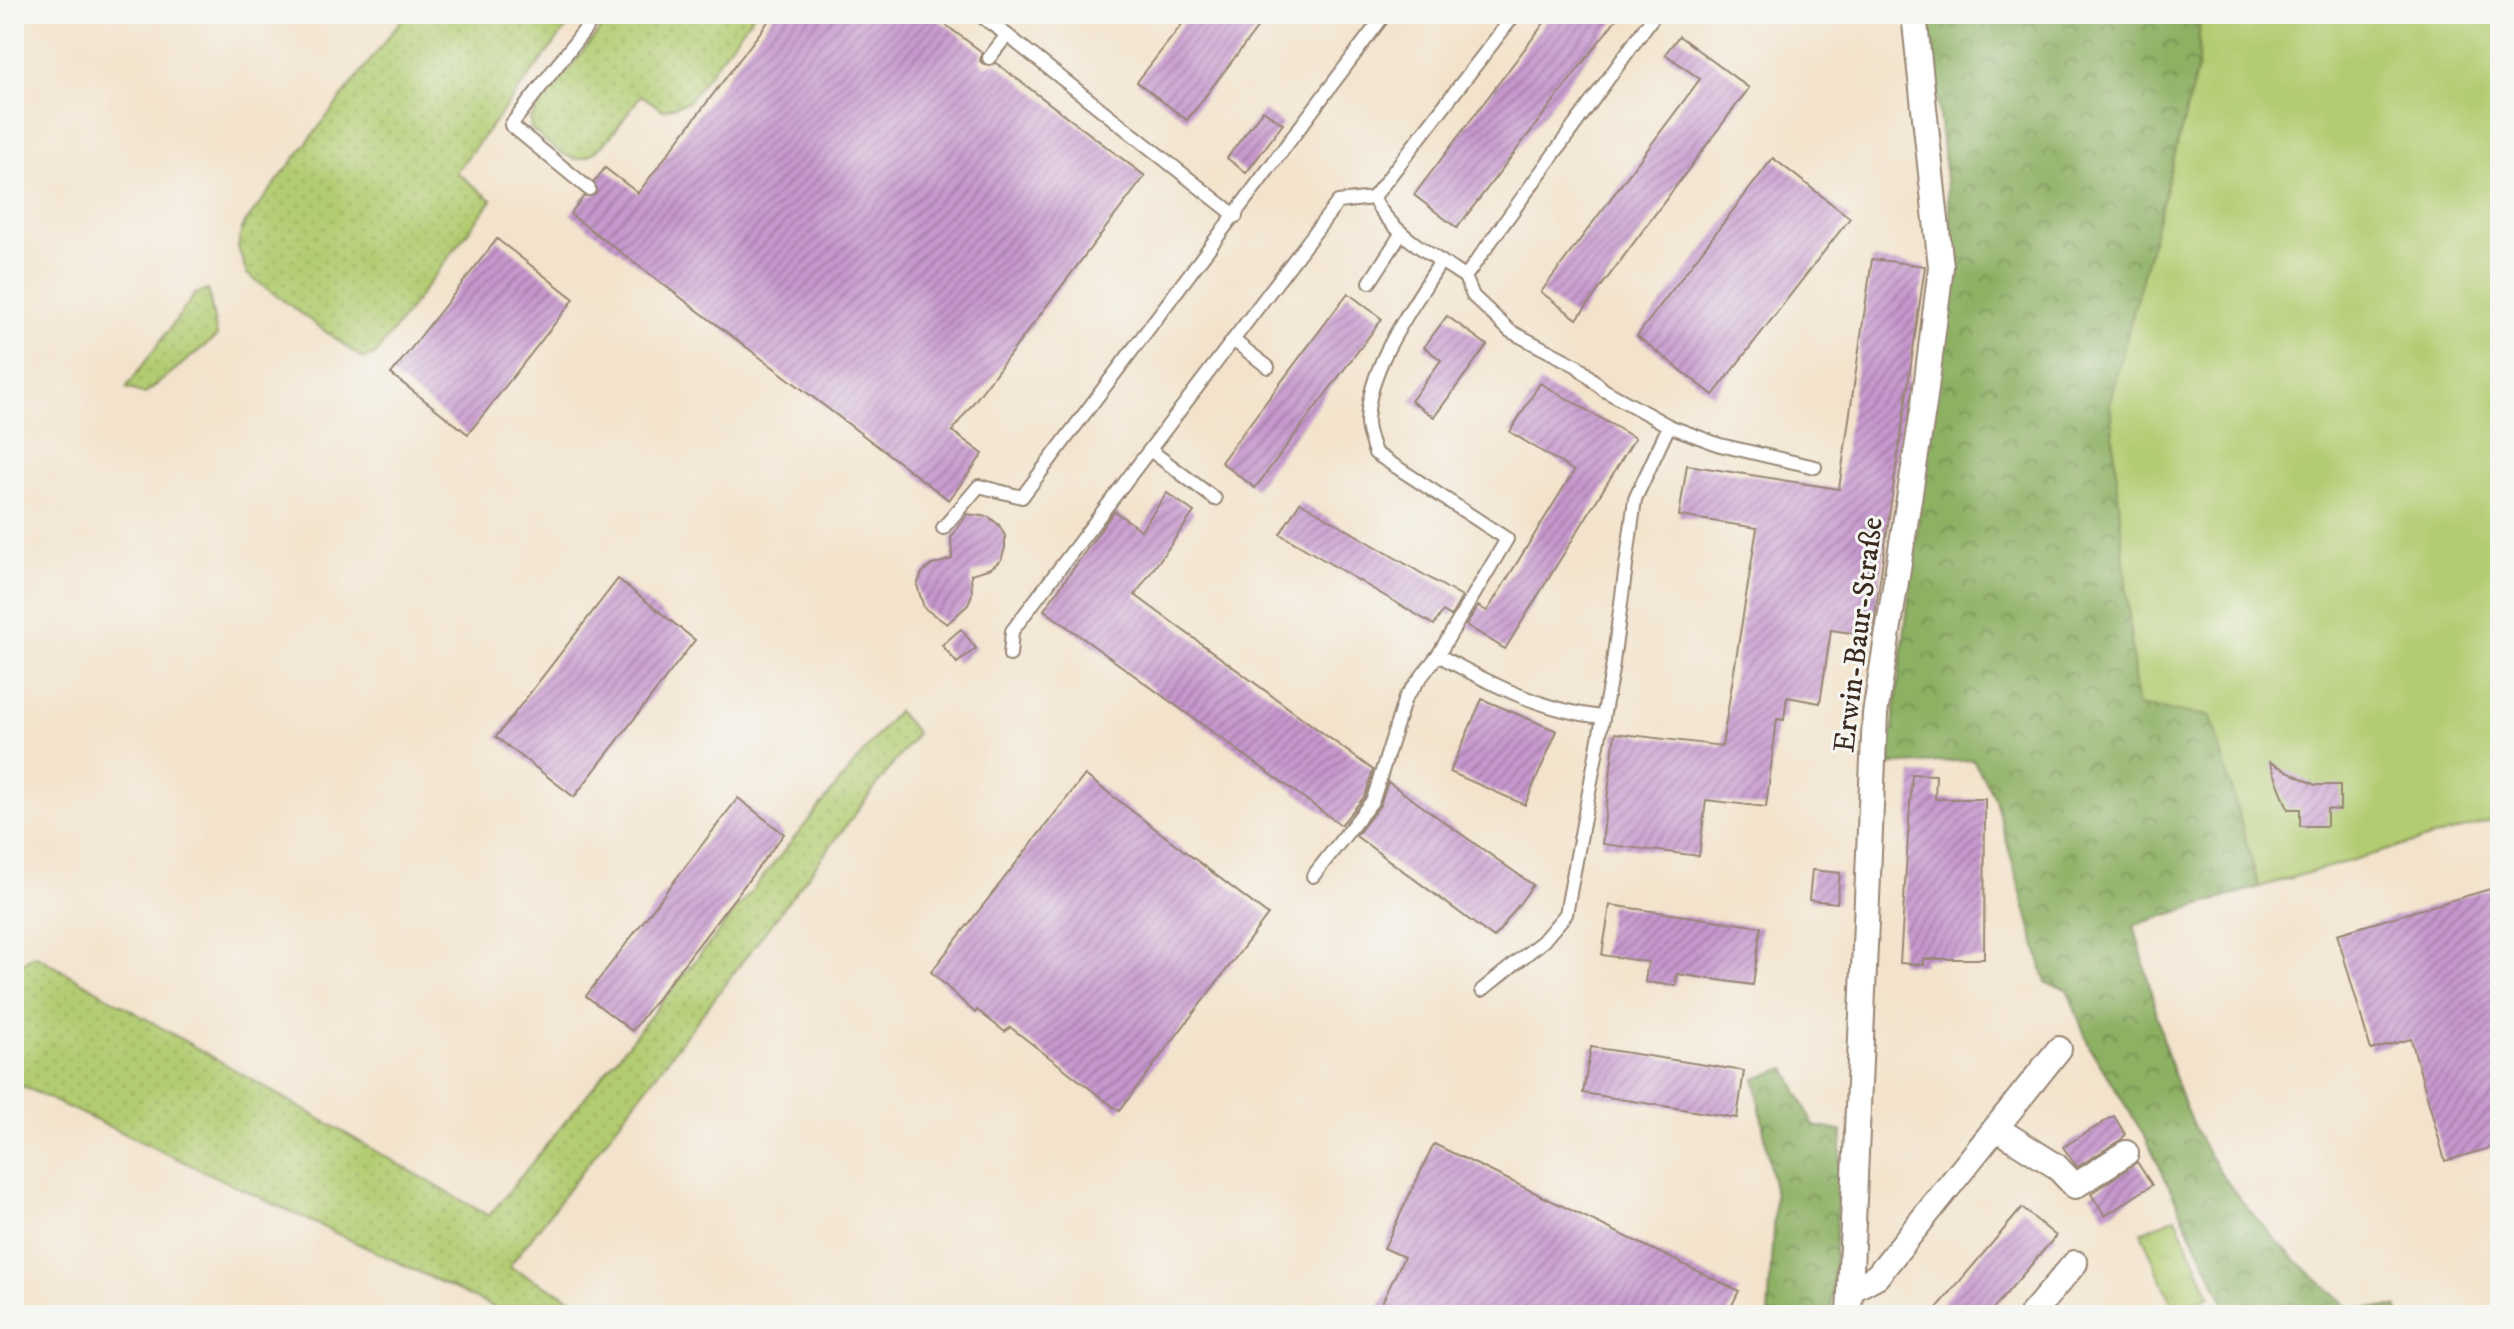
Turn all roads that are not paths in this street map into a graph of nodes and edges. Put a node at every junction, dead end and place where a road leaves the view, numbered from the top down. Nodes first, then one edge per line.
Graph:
1 (597, 14) edge
2 (978, 14) edge
3 (1385, 14) edge
4 (1515, 14) edge
5 (1655, 14) edge
6 (1914, 14) edge
7 (1007, 35) junction
8 (989, 58) dead end
9 (589, 189) dead end
10 (1373, 198) junction
11 (1236, 216) junction
12 (1401, 234) junction
13 (1441, 261) junction
14 (1465, 277) junction
15 (1370, 282) dead end
16 (1233, 340) junction
17 (1268, 367) dead end
18 (1669, 426) junction
19 (1150, 450) junction
20 (1815, 467) dead end
21 (1215, 499) dead end
22 (943, 528) dead end
23 (1010, 655) dead end
24 (1438, 655) junction
25 (1603, 717) junction
26 (1313, 876) dead end
27 (1482, 990) dead end
28 (2059, 1049) dead end
29 (1996, 1128) junction
30 (2126, 1153) dead end
31 (2075, 1263) dead end
32 (1851, 1290) junction
33 (1849, 1315) edge
34 (2031, 1315) edge

1 - 9 lane
2 - 7 lane
3 - 11 lane
4 - 10 lane
5 - 14 lane
6 - 32 street, Erwin-Baur-Straße
7 - 8 lane
7 - 11 lane
10 - 12 lane
10 - 16 lane
11 - 22 lane
12 - 13 lane
12 - 15 lane
13 - 14 lane
13 - 24 lane
14 - 18 lane
16 - 17 lane
16 - 19 lane
18 - 20 lane
18 - 25 lane
19 - 21 lane
19 - 23 lane
24 - 25 lane
24 - 26 lane
25 - 27 lane
28 - 29 street
29 - 30 street
29 - 32 street
31 - 34 street
32 - 33 street, Erwin-Baur-Straße

